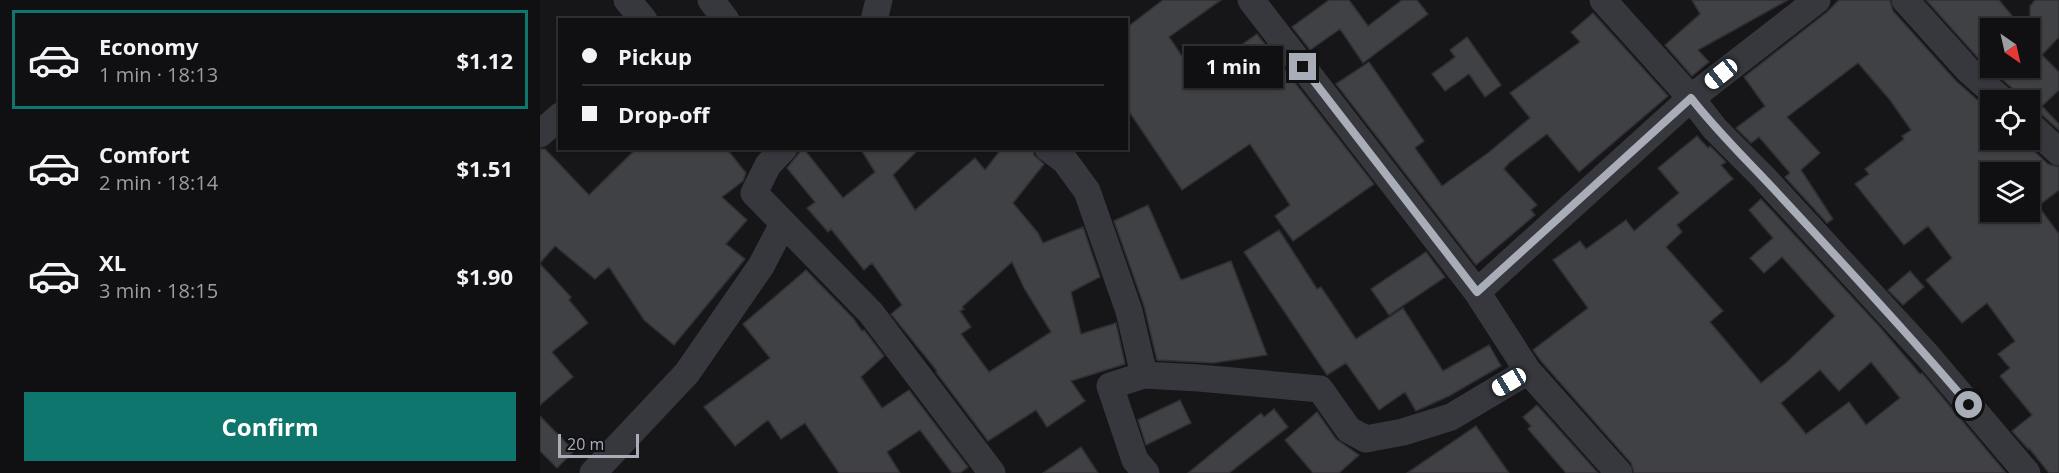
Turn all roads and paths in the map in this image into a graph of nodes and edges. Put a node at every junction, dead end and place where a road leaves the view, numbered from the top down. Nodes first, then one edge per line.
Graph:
1 (627, 0) edge
2 (711, 0) edge
3 (879, 0) edge
4 (1251, 0) edge
5 (1603, 0) edge
6 (1817, 0) edge
7 (1905, 0) edge
8 (642, 18) edge
9 (724, 18) edge
10 (874, 18) edge
11 (1991, 90) edge
12 (1691, 98) junction
13 (558, 118) edge
14 (540, 134) edge
15 (2040, 134) edge
16 (1051, 150) edge
17 (2059, 152) edge
18 (768, 154) edge
19 (783, 224) junction
20 (1477, 292) junction
21 (1528, 370) junction
22 (1144, 375) junction
23 (593, 473) edge
24 (992, 473) edge
25 (1146, 473) edge
26 (1619, 473) edge
27 (2027, 473) edge

1 - 8 street
2 - 9 street
3 - 10 street
4 - 20 street
5 - 12 street
6 - 12 street
7 - 11 street
12 - 20 street
12 - 27 street
13 - 14 street
15 - 17 street
16 - 22 street
18 - 19 street
19 - 23 street
19 - 24 street
20 - 21 street
21 - 22 street
21 - 26 street
22 - 25 street

